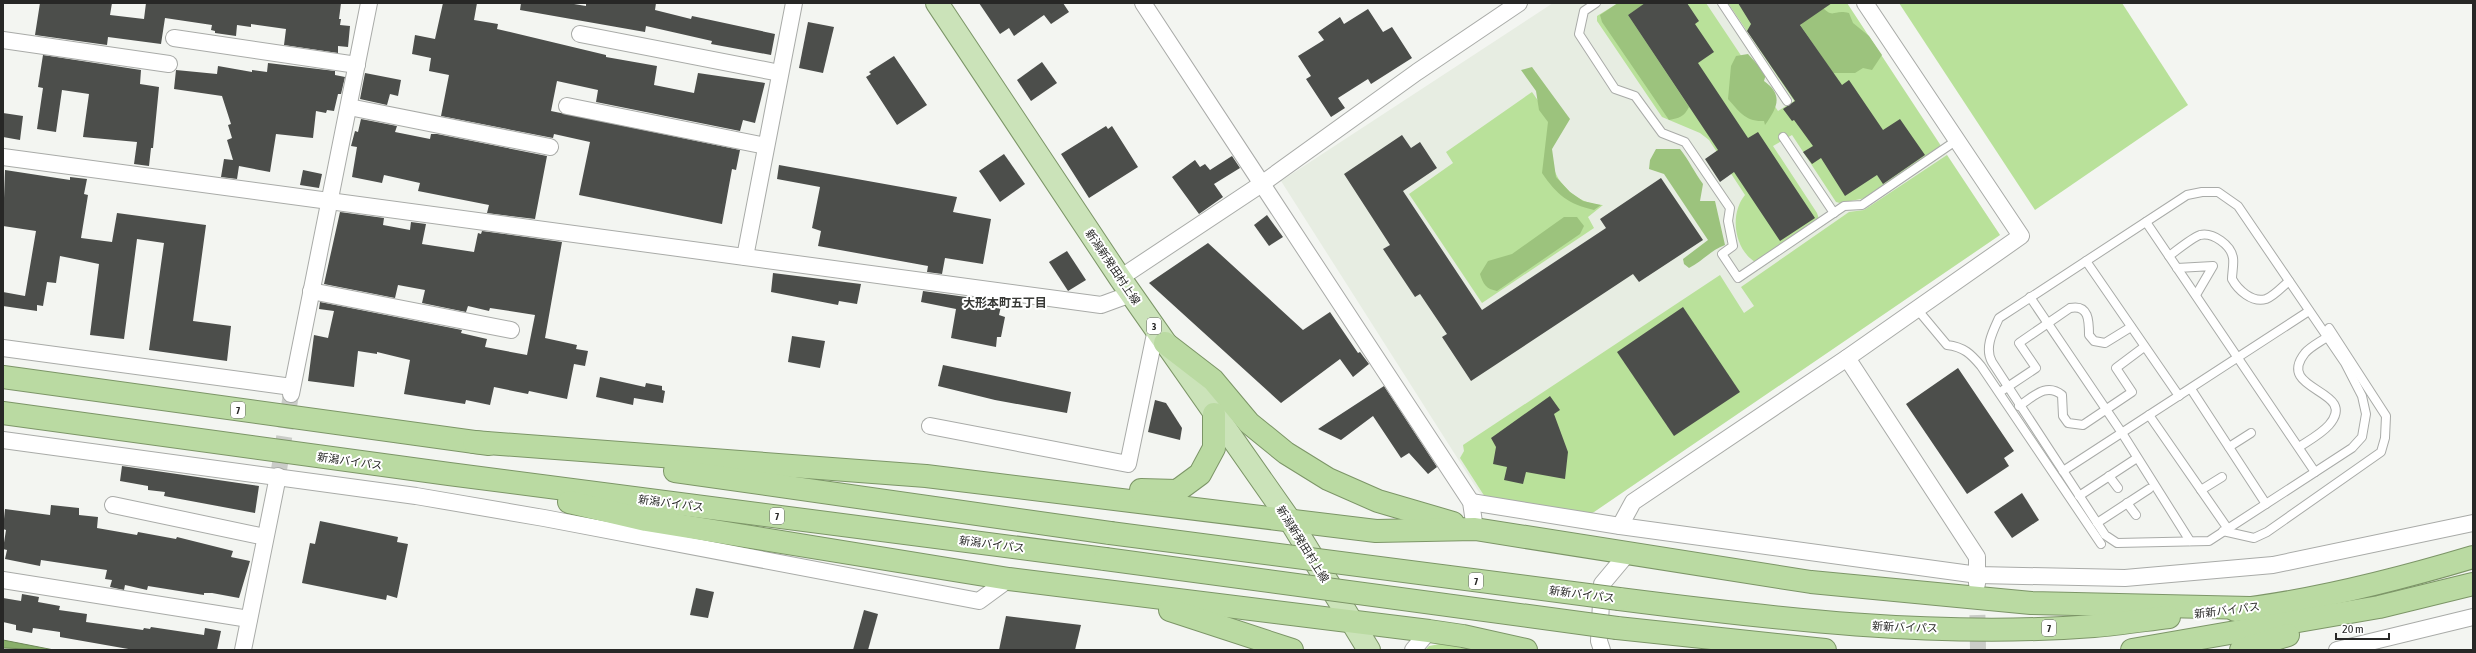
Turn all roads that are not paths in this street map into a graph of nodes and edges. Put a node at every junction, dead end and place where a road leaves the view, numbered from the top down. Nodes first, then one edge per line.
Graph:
1 (369, 3) edge
2 (794, 3) edge
3 (937, 3) edge
4 (1143, 3) edge
5 (1519, 3) edge
6 (1596, 3) edge
7 (1722, 3) edge
8 (1865, 3) edge
9 (580, 34) dead end
10 (174, 38) dead end
11 (3, 40) edge
12 (169, 64) dead end
13 (357, 65) junction
14 (780, 73) junction
15 (1787, 101) dead end
16 (567, 106) dead end
17 (348, 107) junction
18 (1783, 137) dead end
19 (1956, 140) junction
20 (766, 146) junction
21 (550, 148) dead end
22 (3, 157) edge
23 (1262, 183) junction
24 (330, 200) junction
25 (1834, 214) junction
26 (2146, 222) junction
27 (2169, 256) junction
28 (745, 257) junction
29 (2086, 261) junction
30 (2177, 268) junction
31 (2289, 281) junction
32 (1126, 286) junction
33 (311, 291) junction
34 (2196, 296) junction
35 (2030, 297) junction
36 (1917, 309) junction
37 (2309, 311) junction
38 (2047, 322) junction
39 (2131, 327) junction
40 (2329, 328) dead end
41 (511, 330) dead end
42 (1160, 336) junction
43 (2327, 337) junction
44 (2144, 347) junction
45 (3, 348) edge
46 (1847, 358) junction
47 (2238, 358) junction
48 (3, 377) edge
49 (2007, 387) junction
50 (2191, 389) junction
51 (2000, 393) junction
52 (2179, 396) junction
53 (2020, 406) junction
54 (2106, 409) junction
55 (3, 413) edge
56 (1214, 414) junction
57 (2149, 415) junction
58 (930, 426) dead end
59 (2122, 433) junction
60 (2252, 433) dead end
61 (3, 440) edge
62 (474, 442) junction
63 (2229, 447) junction
64 (2299, 447) junction
65 (2137, 458) junction
66 (2063, 472) junction
67 (2316, 472) junction
68 (450, 474) junction
69 (278, 476) junction
70 (2109, 476) junction
71 (2222, 477) dead end
72 (968, 481) junction
73 (2118, 488) dead end
74 (2149, 489) dead end
75 (2201, 490) junction
76 (2079, 496) junction
77 (1471, 502) junction
78 (2127, 503) junction
79 (2266, 504) junction
80 (113, 505) dead end
81 (2136, 515) dead end
82 (1291, 522) junction
83 (2097, 523) junction
84 (2473, 523) edge
85 (1620, 526) junction
86 (1475, 529) junction
87 (2226, 530) junction
88 (266, 537) junction
89 (2190, 541) junction
90 (2101, 544) dead end
91 (1628, 553) junction
92 (2473, 557) edge
93 (1978, 575) junction
94 (1009, 579) junction
95 (3, 580) edge
96 (2473, 584) edge
97 (1977, 591) tunnel mouth
98 (1117, 594) junction
99 (2379, 607) junction
100 (2250, 608) junction
101 (2473, 617) edge
102 (249, 619) junction
103 (1349, 620) junction
104 (1429, 631) junction
105 (243, 650) edge
106 (1292, 650) edge
107 (1369, 650) edge
108 (1413, 650) edge
109 (1526, 650) edge
110 (1602, 650) edge
111 (1825, 650) edge
112 (2132, 650) edge
113 (2241, 650) edge
114 (2337, 650) edge

1 - 13 street
2 - 14 street
3 - 32 main road, 新潟新発田村上線 / 3
4 - 23 street
5 - 23 street
6 - 25 lane
7 - 15 lane
8 - 19 street
9 - 14 street
10 - 13 street
11 - 12 street
13 - 17 street
14 - 20 street
16 - 20 street
17 - 21 street
17 - 24 street
18 - 25 lane
19 - 25 lane
19 - 36 street
20 - 28 street
22 - 24 street
23 - 32 street
23 - 77 street
24 - 28 street
24 - 33 street
26 - 27 lane
26 - 29 lane
26 - 31 lane
27 - 30 lane
27 - 31 lane
28 - 32 street
29 - 35 lane
29 - 39 lane
30 - 34 lane
30 - 34 lane
31 - 37 lane
32 - 42 main road, 新潟新発田村上線 / 3
33 - 41 street
33 - 45 street
34 - 47 lane
35 - 38 lane
35 - 49 lane
36 - 46 street
36 - 51 lane
37 - 43 lane
37 - 47 lane
38 - 39 lane
38 - 49 lane
38 - 54 lane
39 - 44 lane
40 - 87 lane
42 - 56 main road, 新潟新発田村上線 / 3
42 - 58 street
42 - 86 highway
43 - 64 lane
43 - 67 lane
44 - 52 lane
44 - 54 lane
46 - 85 street
46 - 93 street
47 - 50 lane
47 - 64 lane
48 - 62 highway, 7
49 - 51 lane
49 - 53 lane
50 - 52 lane
50 - 63 lane
51 - 90 lane
52 - 57 lane
53 - 54 lane
53 - 66 lane
54 - 59 lane
55 - 68 highway, 新潟バイパス / 7
56 - 72 highway
56 - 82 main road, 新潟新発田村上線 / 3
57 - 59 lane
57 - 75 lane
59 - 65 lane
59 - 66 lane
60 - 63 lane
61 - 69 street
62 - 72 highway
62 - 100 highway, 新新バイパス / 7, bridge
63 - 79 lane
64 - 67 lane
65 - 70 lane
65 - 89 lane
66 - 76 lane
67 - 79 lane
68 - 94 highway
68 - 111 highway, 新潟バイパス / 7, bridge
69 - 88 street
69 - 94 street
70 - 73 lane
70 - 76 lane
71 - 75 lane
72 - 82 highway
74 - 78 lane
75 - 87 lane
76 - 83 lane
77 - 85 street
77 - 86 street
78 - 81 lane
78 - 83 lane
79 - 87 lane
80 - 88 street
82 - 86 highway
82 - 103 main road, 新潟新発田村上線 / 3
83 - 89 lane
84 - 93 street
85 - 93 street
86 - 91 highway
87 - 89 lane
88 - 102 street
91 - 100 highway
91 - 110 street
92 - 100 highway, 新新バイパス / 7
93 - 97 street
94 - 98 highway
95 - 102 street
96 - 99 highway, 新新バイパス
98 - 103 highway
98 - 106 highway
99 - 112 highway, 新新バイパス
99 - 113 highway
101 - 114 street
102 - 105 street
103 - 104 highway
103 - 107 main road, 新潟新発田村上線 / 3
104 - 108 street
104 - 109 highway

